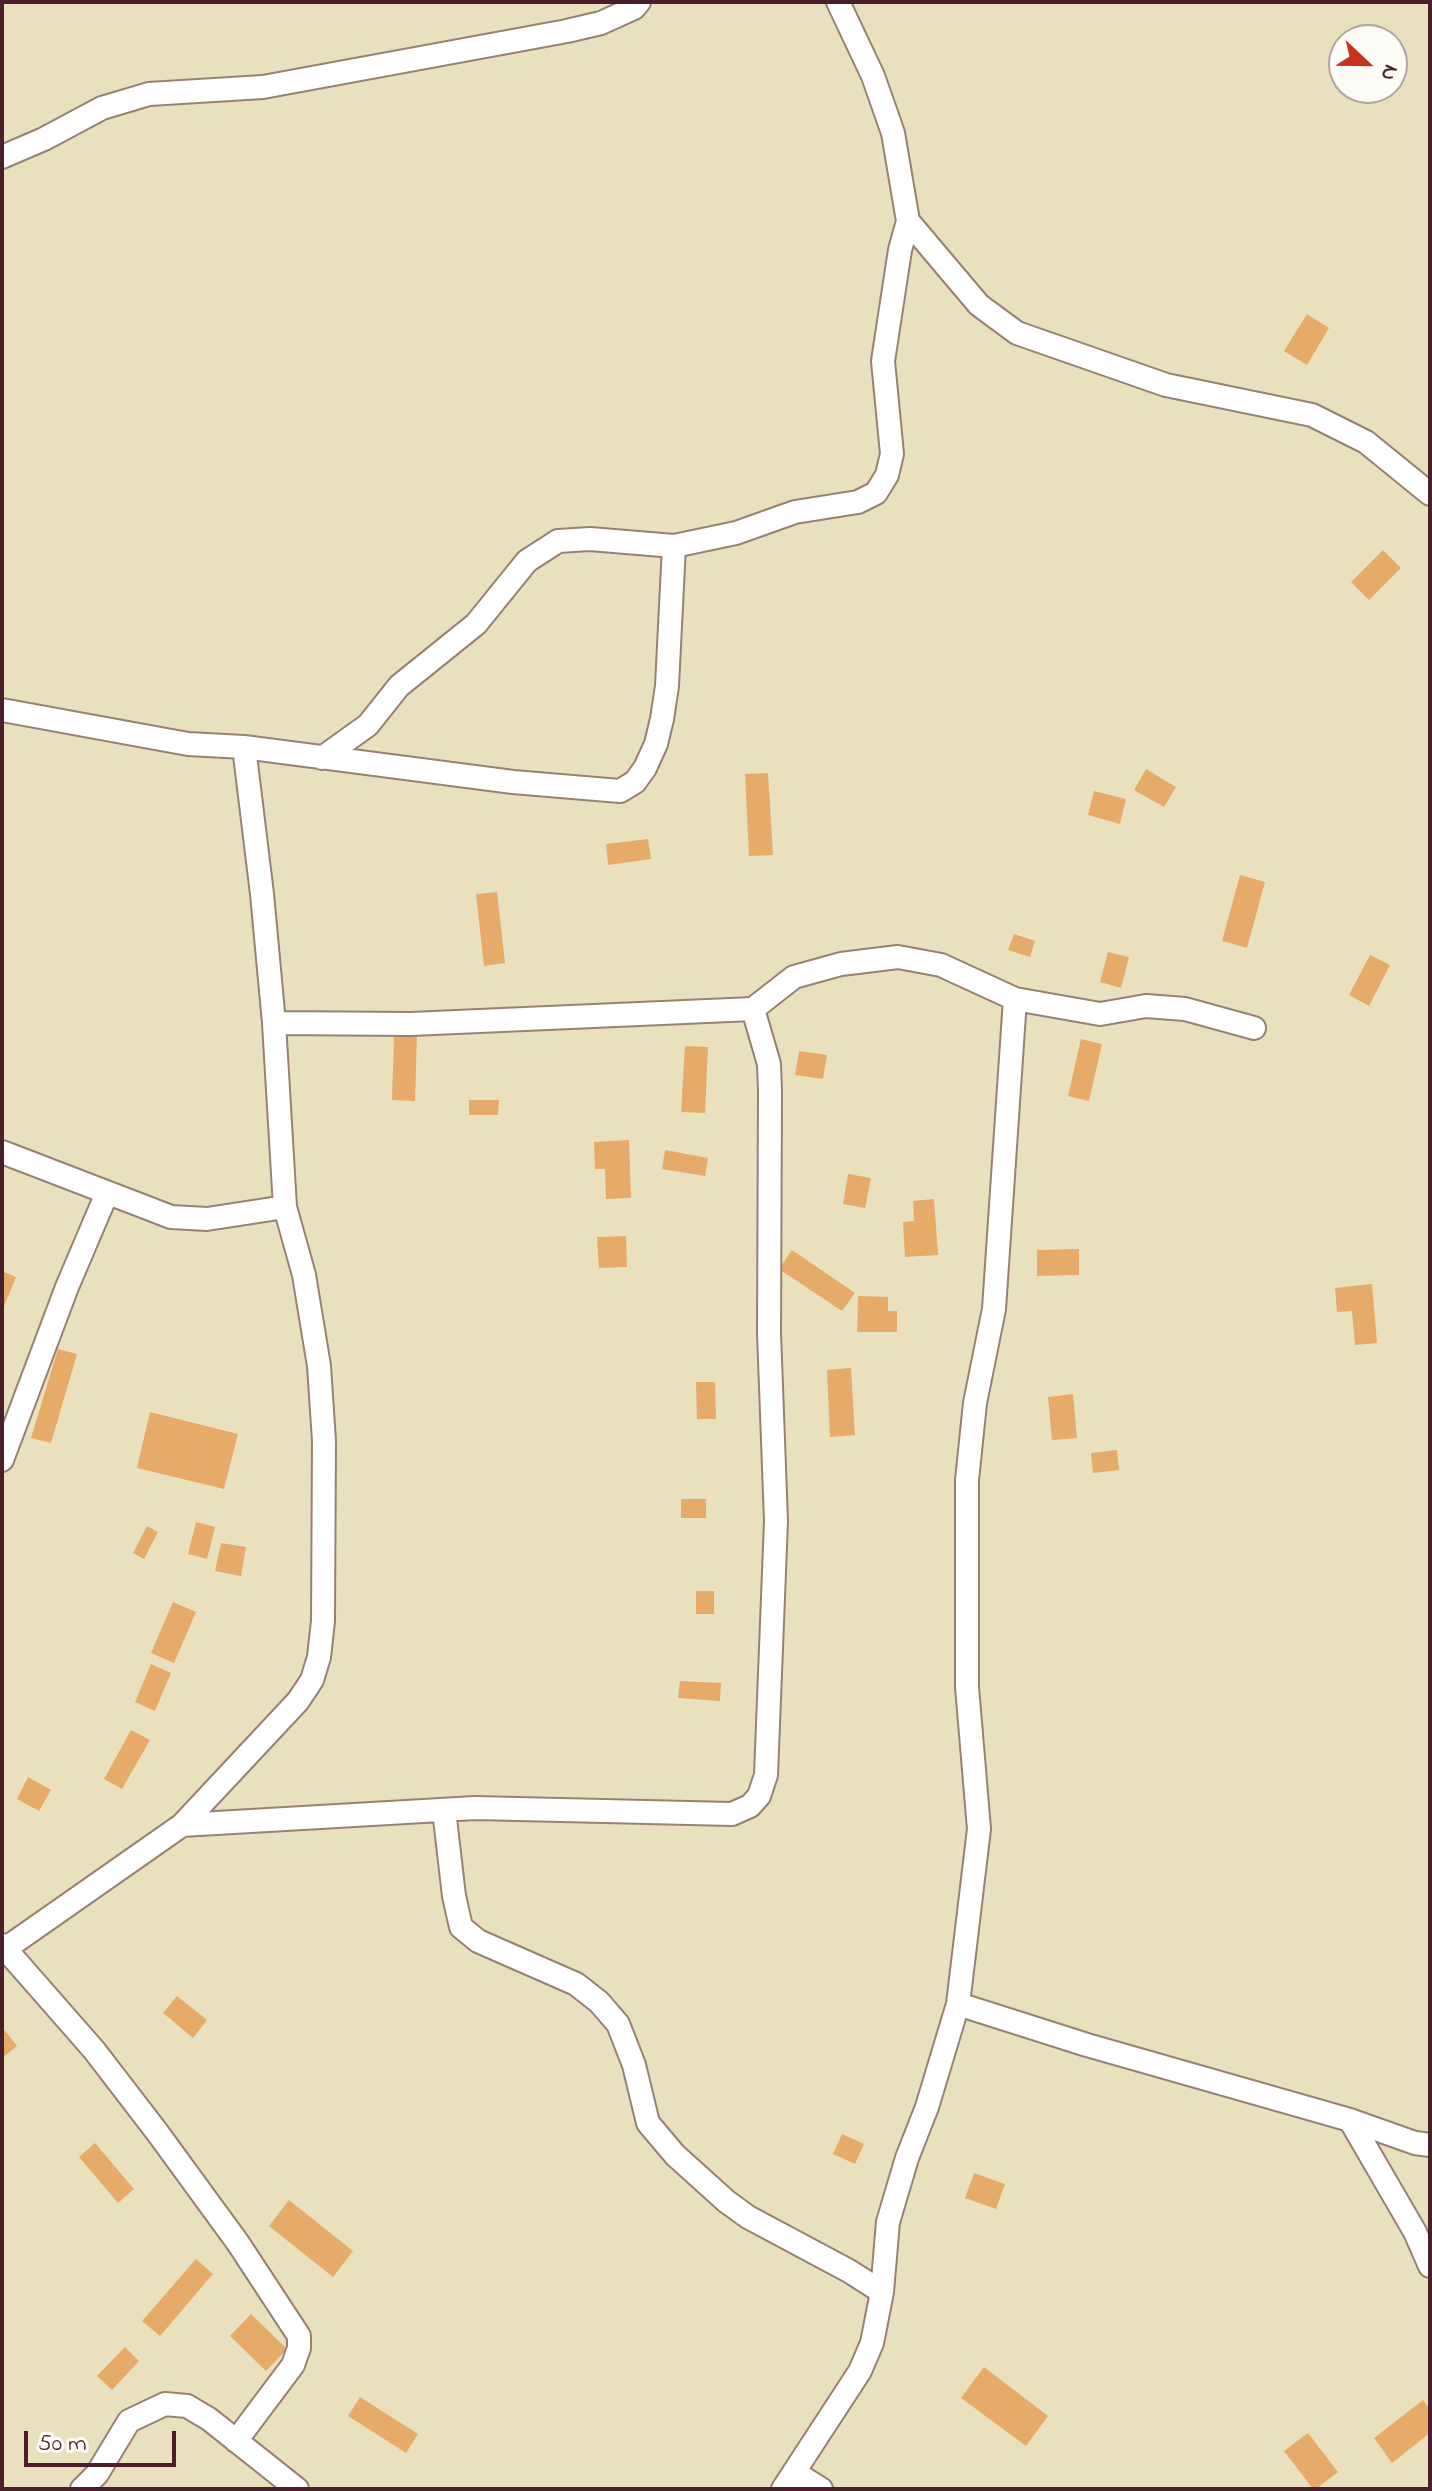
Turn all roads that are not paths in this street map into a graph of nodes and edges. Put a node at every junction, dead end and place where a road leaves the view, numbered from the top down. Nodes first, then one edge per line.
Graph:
1 (639, 2) edge
2 (838, 2) edge
3 (2, 157) edge
4 (908, 221) junction
5 (1430, 494) edge
6 (674, 546) junction
7 (2, 710) edge
8 (244, 747) junction
9 (322, 758) junction
10 (1015, 999) junction
11 (753, 1009) junction
12 (274, 1023) junction
13 (1254, 1028) dead end
14 (2, 1152) edge
15 (107, 1193) junction
16 (285, 1207) junction
17 (2, 1460) edge
18 (444, 1810) junction
19 (182, 1825) junction
20 (3, 1948) edge
21 (958, 2004) junction
22 (1350, 2120) junction
23 (1430, 2145) edge
24 (1430, 2266) edge
25 (882, 2292) junction
26 (236, 2441) junction
27 (788, 2481) edge
28 (82, 2489) edge
29 (297, 2489) edge
30 (821, 2489) edge

1 - 3 street
2 - 4 street
4 - 5 street
4 - 6 street
6 - 9 street
6 - 9 street
7 - 8 street
8 - 9 street
8 - 12 street
10 - 11 street
10 - 13 street
10 - 21 street
11 - 12 street
11 - 18 street
12 - 16 street
14 - 15 street
15 - 16 street
15 - 17 street
16 - 19 street
18 - 19 street
18 - 25 street
19 - 20 street
20 - 26 street
21 - 22 street
21 - 25 street
22 - 23 street
22 - 24 street
25 - 27 street
26 - 28 street
26 - 29 street
27 - 30 street

